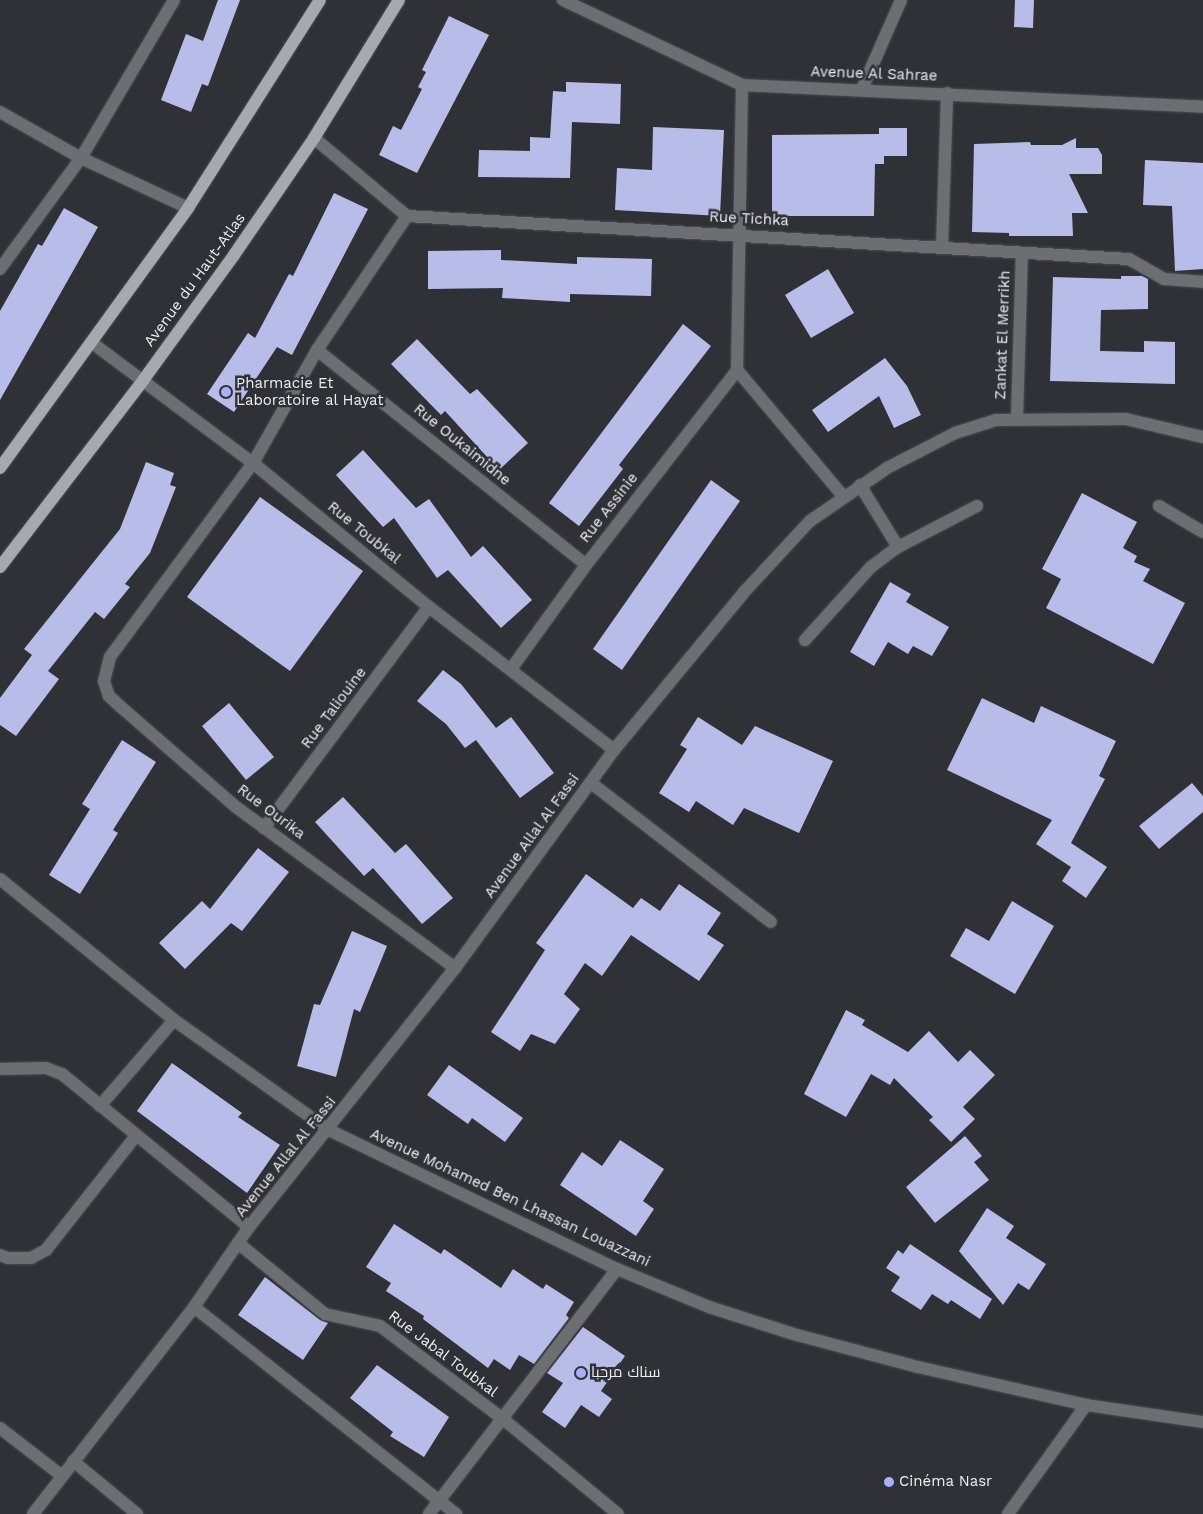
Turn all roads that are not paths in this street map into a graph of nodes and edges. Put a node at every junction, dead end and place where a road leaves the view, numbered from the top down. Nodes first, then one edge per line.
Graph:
1 (174, 0) edge
2 (320, 0) edge
3 (399, 0) edge
4 (563, 0) edge
5 (901, 0) edge
6 (742, 85) junction
7 (862, 88) junction
8 (947, 93) junction
9 (1203, 107) edge
10 (0, 112) edge
11 (314, 138) junction
12 (81, 158) junction
13 (188, 208) junction
14 (407, 216) junction
15 (738, 234) junction
16 (942, 247) junction
17 (1022, 253) junction
18 (0, 269) edge
19 (1203, 282) edge
20 (91, 342) junction
21 (317, 350) junction
22 (737, 370) junction
23 (144, 379) junction
24 (1017, 418) junction
25 (1203, 437) edge
26 (253, 463) junction
27 (0, 468) edge
28 (860, 485) junction
29 (843, 496) junction
30 (977, 506) dead end
31 (1159, 506) dead end
32 (1203, 532) edge
33 (898, 547) junction
34 (586, 565) junction
35 (0, 567) edge
36 (429, 607) junction
37 (805, 640) dead end
38 (511, 669) junction
39 (614, 750) junction
40 (592, 782) junction
41 (264, 828) junction
42 (0, 879) edge
43 (0, 893) edge
44 (16, 894) junction
45 (771, 922) dead end
46 (455, 968) junction
47 (174, 1020) junction
48 (0, 1069) edge
49 (100, 1106) junction
50 (329, 1130) junction
51 (135, 1137) junction
52 (249, 1227) junction
53 (238, 1243) junction
54 (0, 1255) edge
55 (616, 1269) junction
56 (194, 1307) junction
57 (1086, 1405) junction
58 (503, 1419) junction
59 (1203, 1422) edge
60 (0, 1428) edge
61 (73, 1461) junction
62 (62, 1476) junction
63 (440, 1501) junction
64 (33, 1514) edge
65 (137, 1514) edge
66 (429, 1514) edge
67 (456, 1514) edge
68 (618, 1514) edge
69 (1008, 1514) edge

1 - 12 street
2 - 13 main road
3 - 11 main road, Avenue du Haut-Atlas
4 - 6 street, Avenue Al Sahrae
5 - 7 street
6 - 7 street, Avenue Al Sahrae
6 - 15 street
7 - 8 street, Avenue Al Sahrae
8 - 9 street, Avenue Al Sahrae
8 - 16 street
10 - 12 street
11 - 14 street
11 - 23 main road, Avenue du Haut-Atlas
12 - 13 street
12 - 18 street
13 - 20 main road
14 - 15 street, Rue Tichka
14 - 21 street
15 - 16 street, Rue Tichka
15 - 22 street
16 - 17 street, Rue Tichka
17 - 19 street, Rue Tichka
17 - 24 street, Zankat El Merrikh
20 - 23 street, Rue Toubkal
20 - 27 main road
21 - 26 street
21 - 34 street, Rue Oukaimidne
22 - 29 street
22 - 34 street, Rue Assinie
23 - 26 street, Rue Toubkal
23 - 35 main road, Avenue du Haut-Atlas
24 - 25 street, Avenue Allal Al Fassi
24 - 28 street, Avenue Allal Al Fassi
26 - 36 street, Rue Toubkal
26 - 41 street, Rue Ourika
28 - 29 street, Avenue Allal Al Fassi
28 - 33 street
29 - 39 street, Avenue Allal Al Fassi
30 - 33 street
31 - 32 street
33 - 37 street
34 - 38 street, Rue Assinie
36 - 38 street, Rue Toubkal
36 - 41 street, Rue Taliouine
38 - 39 street, Rue Toubkal
39 - 40 street, Avenue Allal Al Fassi
40 - 45 street
40 - 46 street, Avenue Allal Al Fassi
41 - 46 street, Rue Ourika
42 - 44 street, Avenue Mohamed Ben Lhassan Louazzani
43 - 44 street
44 - 47 street, Avenue Mohamed Ben Lhassan Louazzani
46 - 50 street, Avenue Allal Al Fassi
47 - 49 street
47 - 50 street, Avenue Mohamed Ben Lhassan Louazzani
48 - 49 street
49 - 51 street
50 - 52 street, Avenue Allal Al Fassi
50 - 55 street, Avenue Mohamed Ben Lhassan Louazzani
51 - 52 street
51 - 54 street
52 - 53 street, Avenue Allal Al Fassi
53 - 56 street, Avenue Allal Al Fassi
53 - 58 street, Rue Jabal Toubkal
55 - 57 street, Avenue Mohamed Ben Lhassan Louazzani
55 - 58 street
56 - 61 street, Avenue Allal Al Fassi
56 - 63 street
57 - 59 street, Avenue Mohamed Ben Lhassan Louazzani
57 - 69 street
58 - 63 street
58 - 68 street, Rue Jabal Toubkal
60 - 62 street
61 - 62 street, Avenue Allal Al Fassi
61 - 65 street
62 - 64 street, Avenue Allal Al Fassi
63 - 66 street
63 - 67 street

